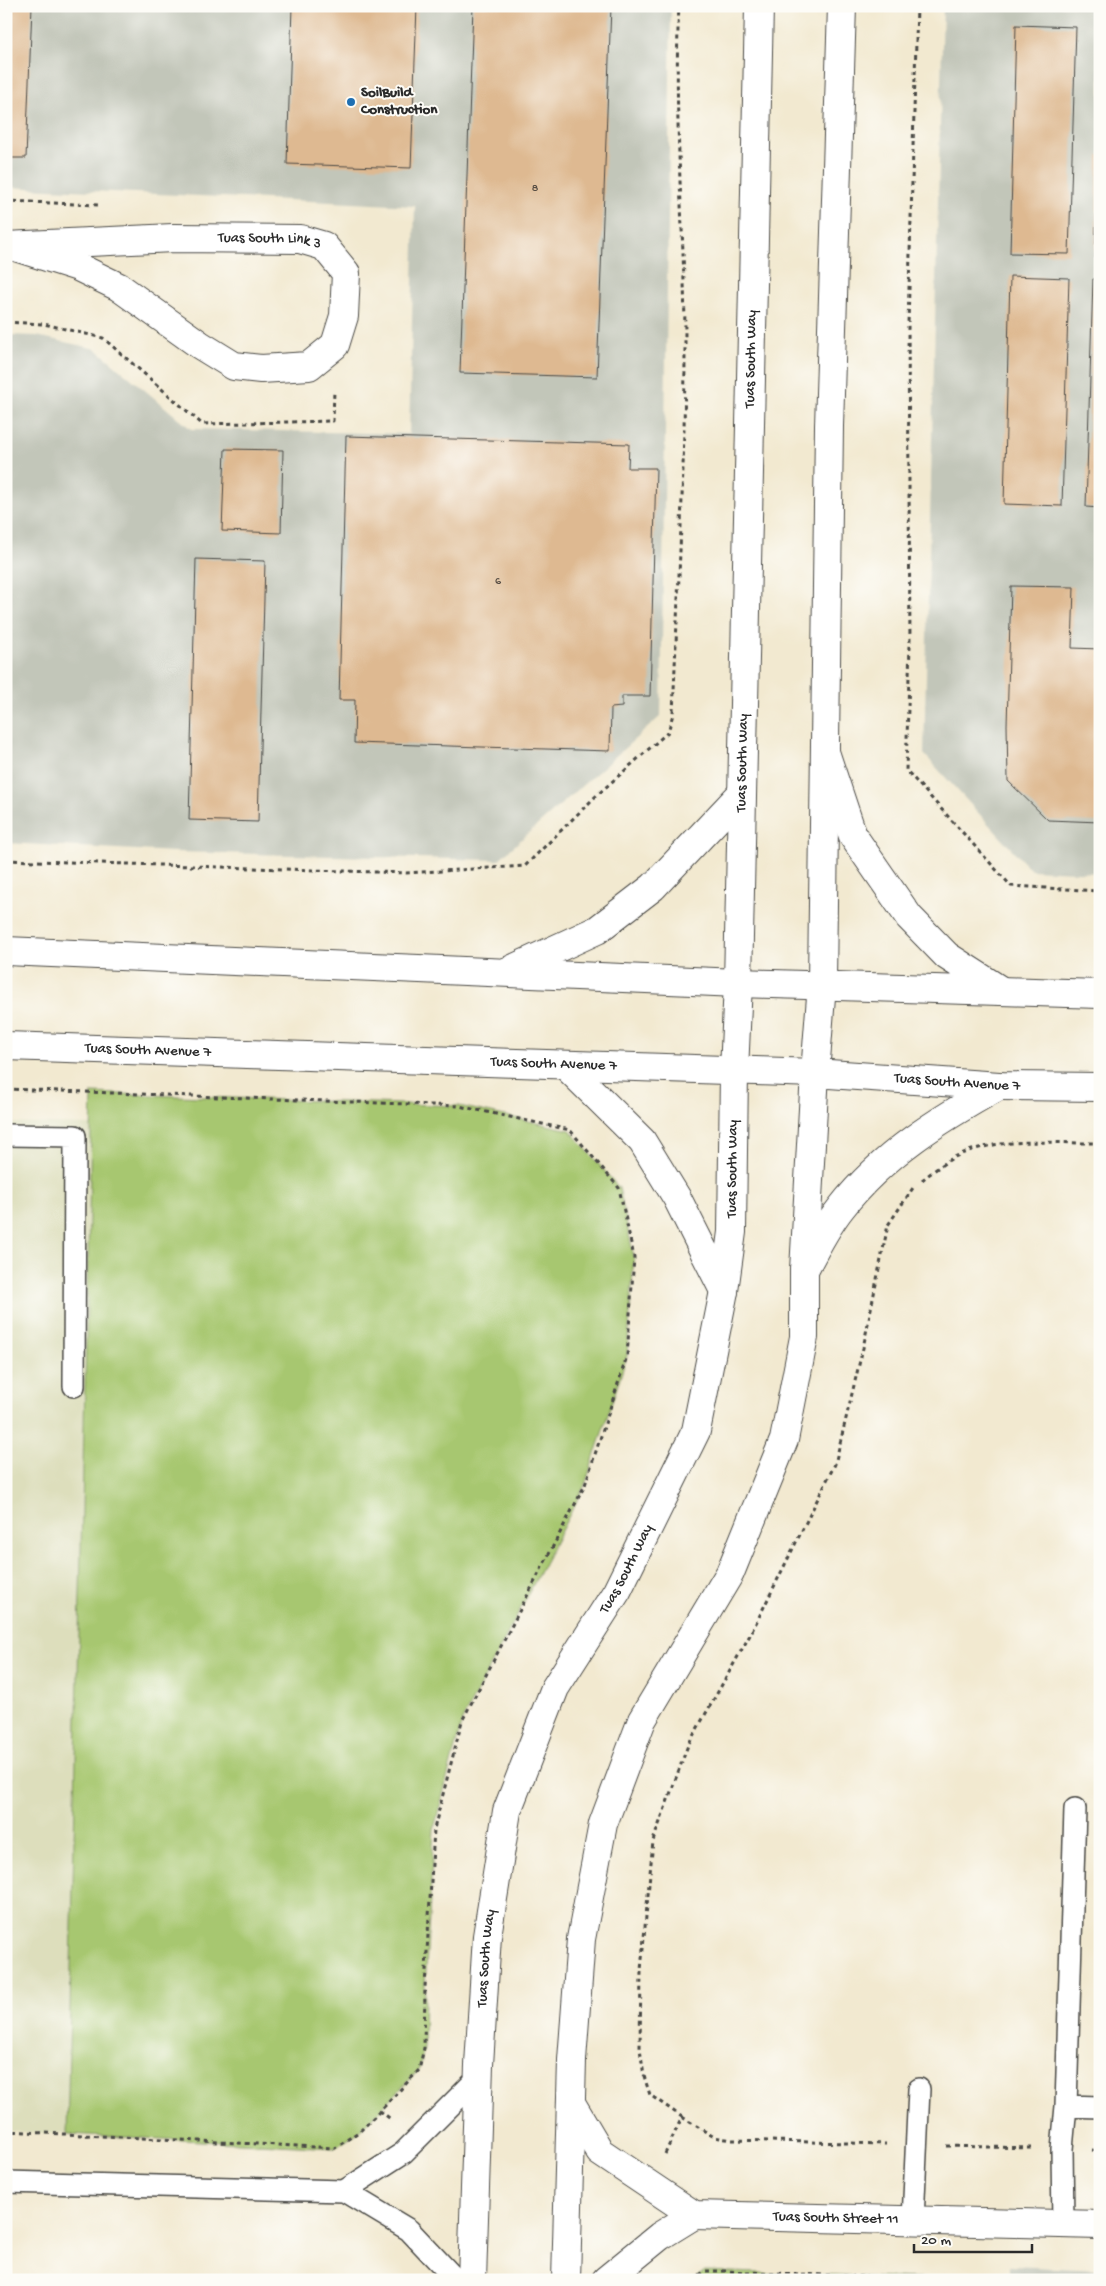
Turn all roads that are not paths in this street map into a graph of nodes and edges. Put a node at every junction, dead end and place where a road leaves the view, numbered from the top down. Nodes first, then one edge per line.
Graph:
1 (759, 6) edge
2 (842, 6) edge
3 (9, 246) edge
4 (825, 752) junction
5 (740, 795) junction
6 (6, 951) edge
7 (505, 973) junction
8 (738, 983) junction
9 (822, 984) junction
10 (1001, 991) junction
11 (1100, 994) edge
12 (6, 1046) edge
13 (565, 1065) junction
14 (734, 1071) junction
15 (815, 1073) junction
16 (999, 1086) junction
17 (1100, 1087) edge
18 (6, 1135) edge
19 (804, 1270) junction
20 (724, 1291) junction
21 (74, 1386) dead end
22 (1075, 1810) dead end
23 (478, 2078) junction
24 (919, 2088) dead end
25 (571, 2103) junction
26 (1066, 2106) junction
27 (1100, 2107) edge
28 (6, 2182) edge
29 (344, 2191) junction
30 (694, 2215) junction
31 (913, 2220) junction
32 (1063, 2224) junction
33 (1100, 2225) edge
34 (456, 2280) edge
35 (472, 2280) edge
36 (566, 2280) edge
37 (606, 2280) edge

1 - 5 street, Tuas South Way
2 - 4 street
3 - 3 street, Tuas South Link 3
4 - 9 street
4 - 10 street
5 - 7 street
5 - 8 street, Tuas South Way
6 - 7 street
7 - 8 street
8 - 9 street
8 - 14 street, Tuas South Way
9 - 10 street
9 - 15 street
10 - 11 street
12 - 13 street, Tuas South Avenue 7
13 - 14 street, Tuas South Avenue 7
13 - 20 street
14 - 15 street, Tuas South Avenue 7
14 - 20 street, Tuas South Way
15 - 16 street, Tuas South Avenue 7
15 - 19 street
16 - 17 street, Tuas South Avenue 7
16 - 19 street
18 - 21 lane
19 - 25 street
20 - 23 street, Tuas South Way
22 - 26 lane
23 - 29 lane
23 - 35 street, Tuas South Way
24 - 31 lane
25 - 30 street
25 - 36 street
26 - 27 lane
26 - 32 lane
28 - 29 lane
29 - 34 lane
30 - 31 street, Tuas South Street 11
30 - 37 street
31 - 32 street, Tuas South Street 11
32 - 33 street, Tuas South Street 11

